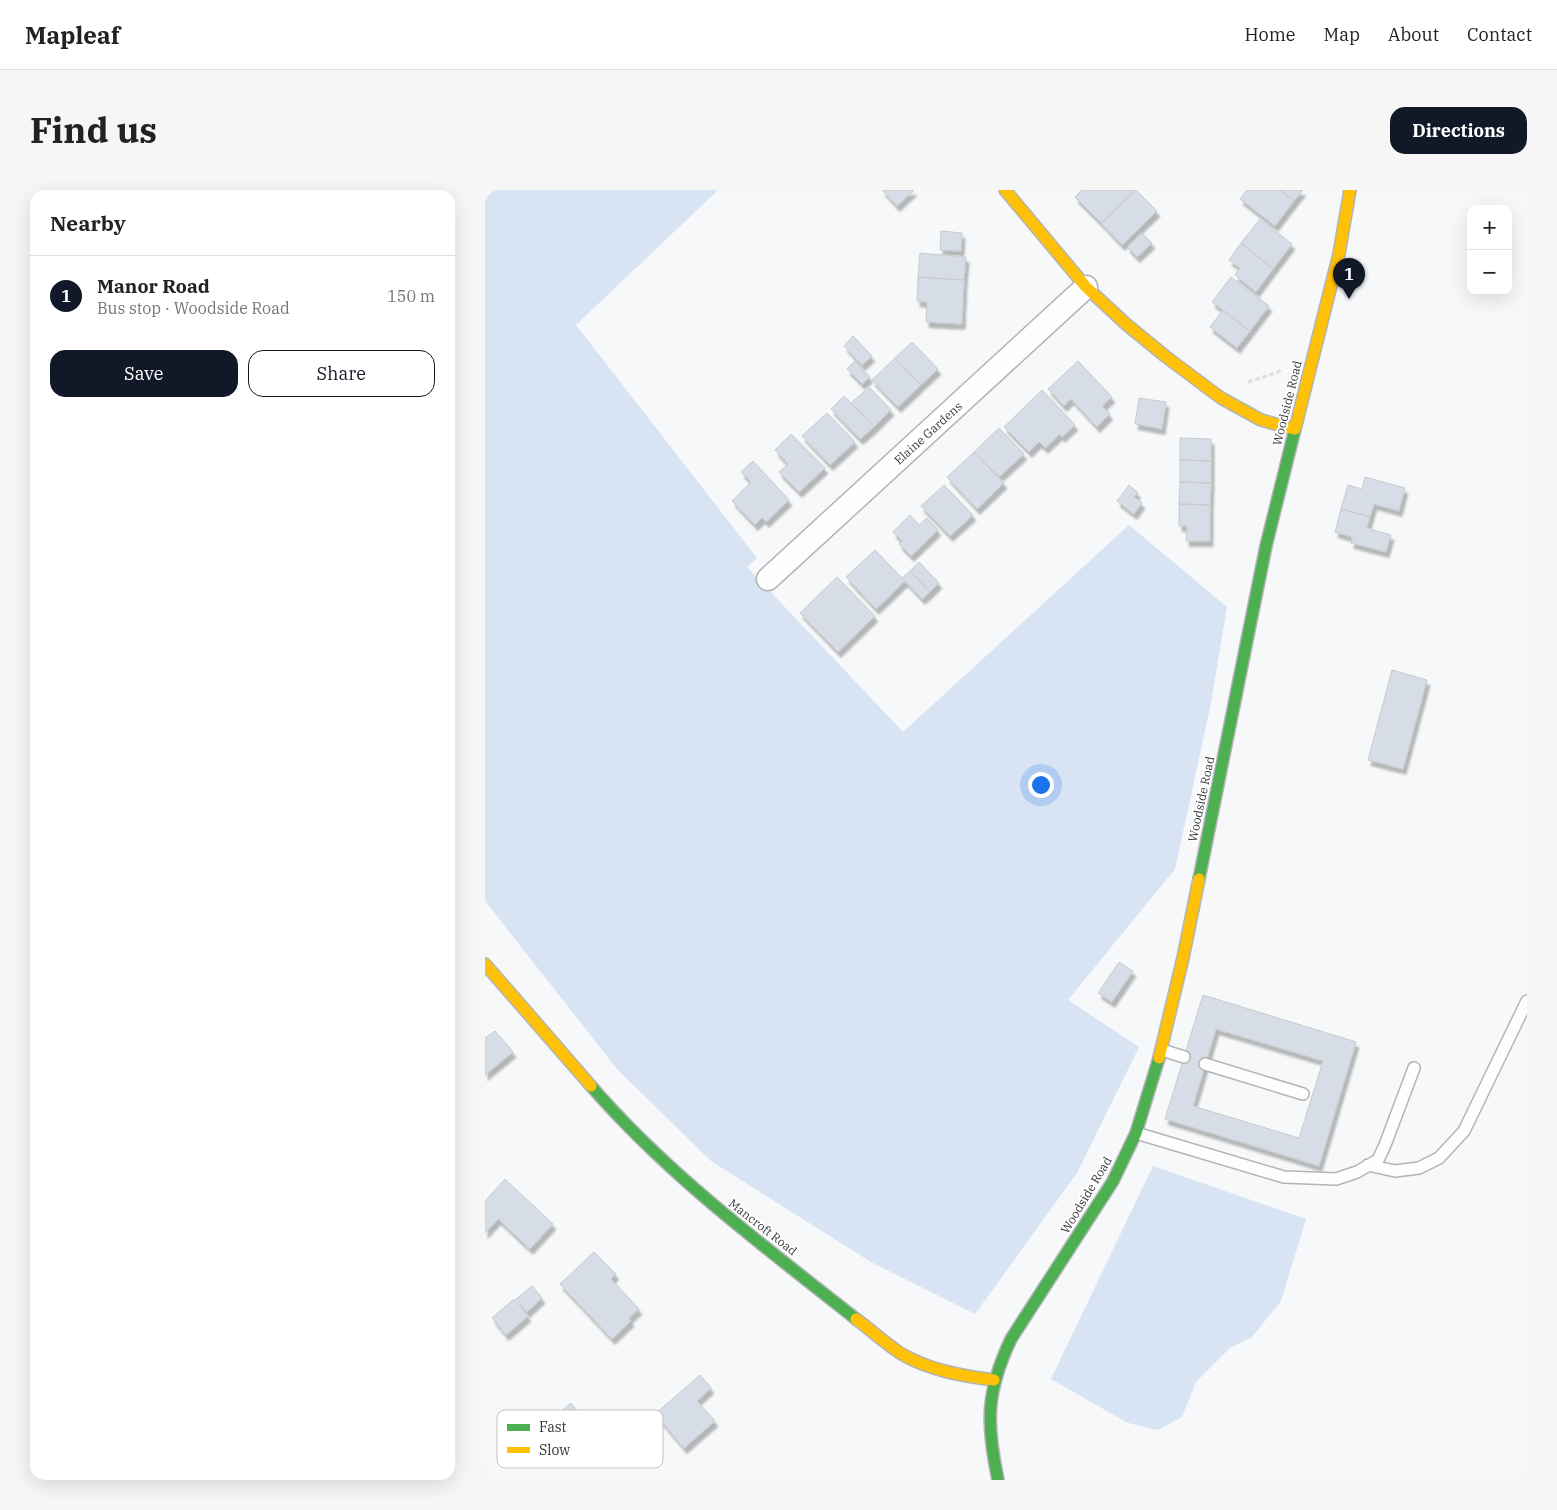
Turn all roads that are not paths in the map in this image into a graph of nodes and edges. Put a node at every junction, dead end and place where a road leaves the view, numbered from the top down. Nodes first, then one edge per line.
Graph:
1 (1005, 190) edge
2 (1350, 190) edge
3 (1086, 287) junction
4 (1294, 429) junction
5 (768, 579) dead end
6 (485, 964) edge
7 (1527, 1001) edge
8 (1162, 1050) junction
9 (1184, 1057) dead end
10 (1205, 1064) dead end
11 (1414, 1068) dead end
12 (1303, 1094) dead end
13 (1136, 1134) junction
14 (1369, 1165) junction
15 (993, 1380) junction
16 (998, 1480) edge

1 - 3 street
2 - 4 street, Woodside Road
3 - 4 street
3 - 5 street, Elaine Gardens
4 - 8 street, Woodside Road
6 - 15 street, Mancroft Road
7 - 14 lane
8 - 9 lane
8 - 13 street, Woodside Road
10 - 12 lane
11 - 14 lane
13 - 14 lane
13 - 15 street, Woodside Road
15 - 16 street

